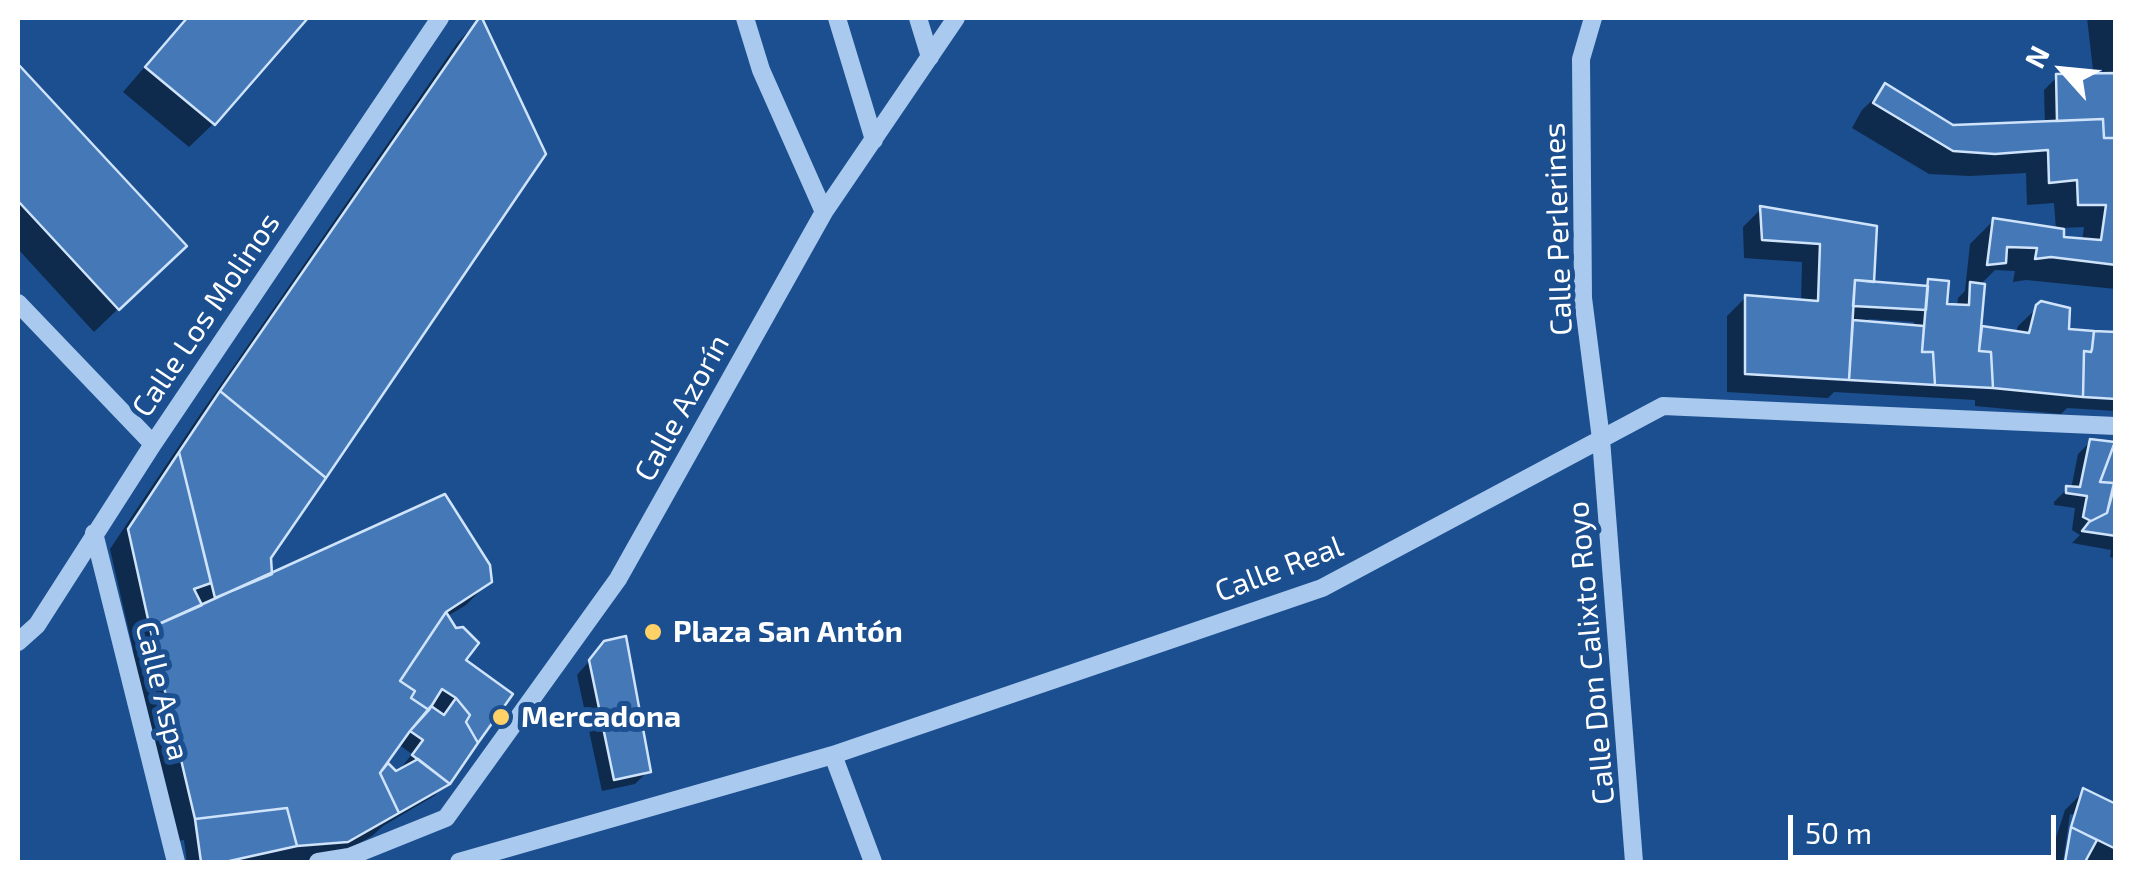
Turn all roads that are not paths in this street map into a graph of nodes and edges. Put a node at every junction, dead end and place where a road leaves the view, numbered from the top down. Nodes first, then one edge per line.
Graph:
1 (440, 18) edge
2 (745, 18) edge
3 (837, 18) edge
4 (918, 18) edge
5 (956, 18) edge
6 (1593, 18) edge
7 (930, 56) junction
8 (874, 140) junction
9 (824, 212) junction
10 (18, 303) edge
11 (2116, 426) edge
12 (1601, 439) junction
13 (153, 444) junction
14 (94, 533) junction
15 (18, 642) edge
16 (833, 755) junction
17 (176, 862) edge
18 (318, 862) edge
19 (459, 862) edge
20 (873, 862) edge
21 (1634, 862) edge

1 - 13 street, Calle Los Molinos
2 - 9 street
3 - 8 street
4 - 7 street
5 - 7 street, Calle Azorín
6 - 12 street, Calle Perlerines
7 - 8 street, Calle Azorín
8 - 9 street, Calle Azorín
9 - 18 street, Calle Azorín
10 - 13 street
11 - 12 street, Calle Real
12 - 16 street, Calle Real
12 - 21 street, Calle Don Calixto Royo
13 - 14 street, Calle Los Molinos
14 - 15 street, Calle Los Molinos
14 - 17 street, Calle Aspa
16 - 19 street, Calle Real
16 - 20 street

